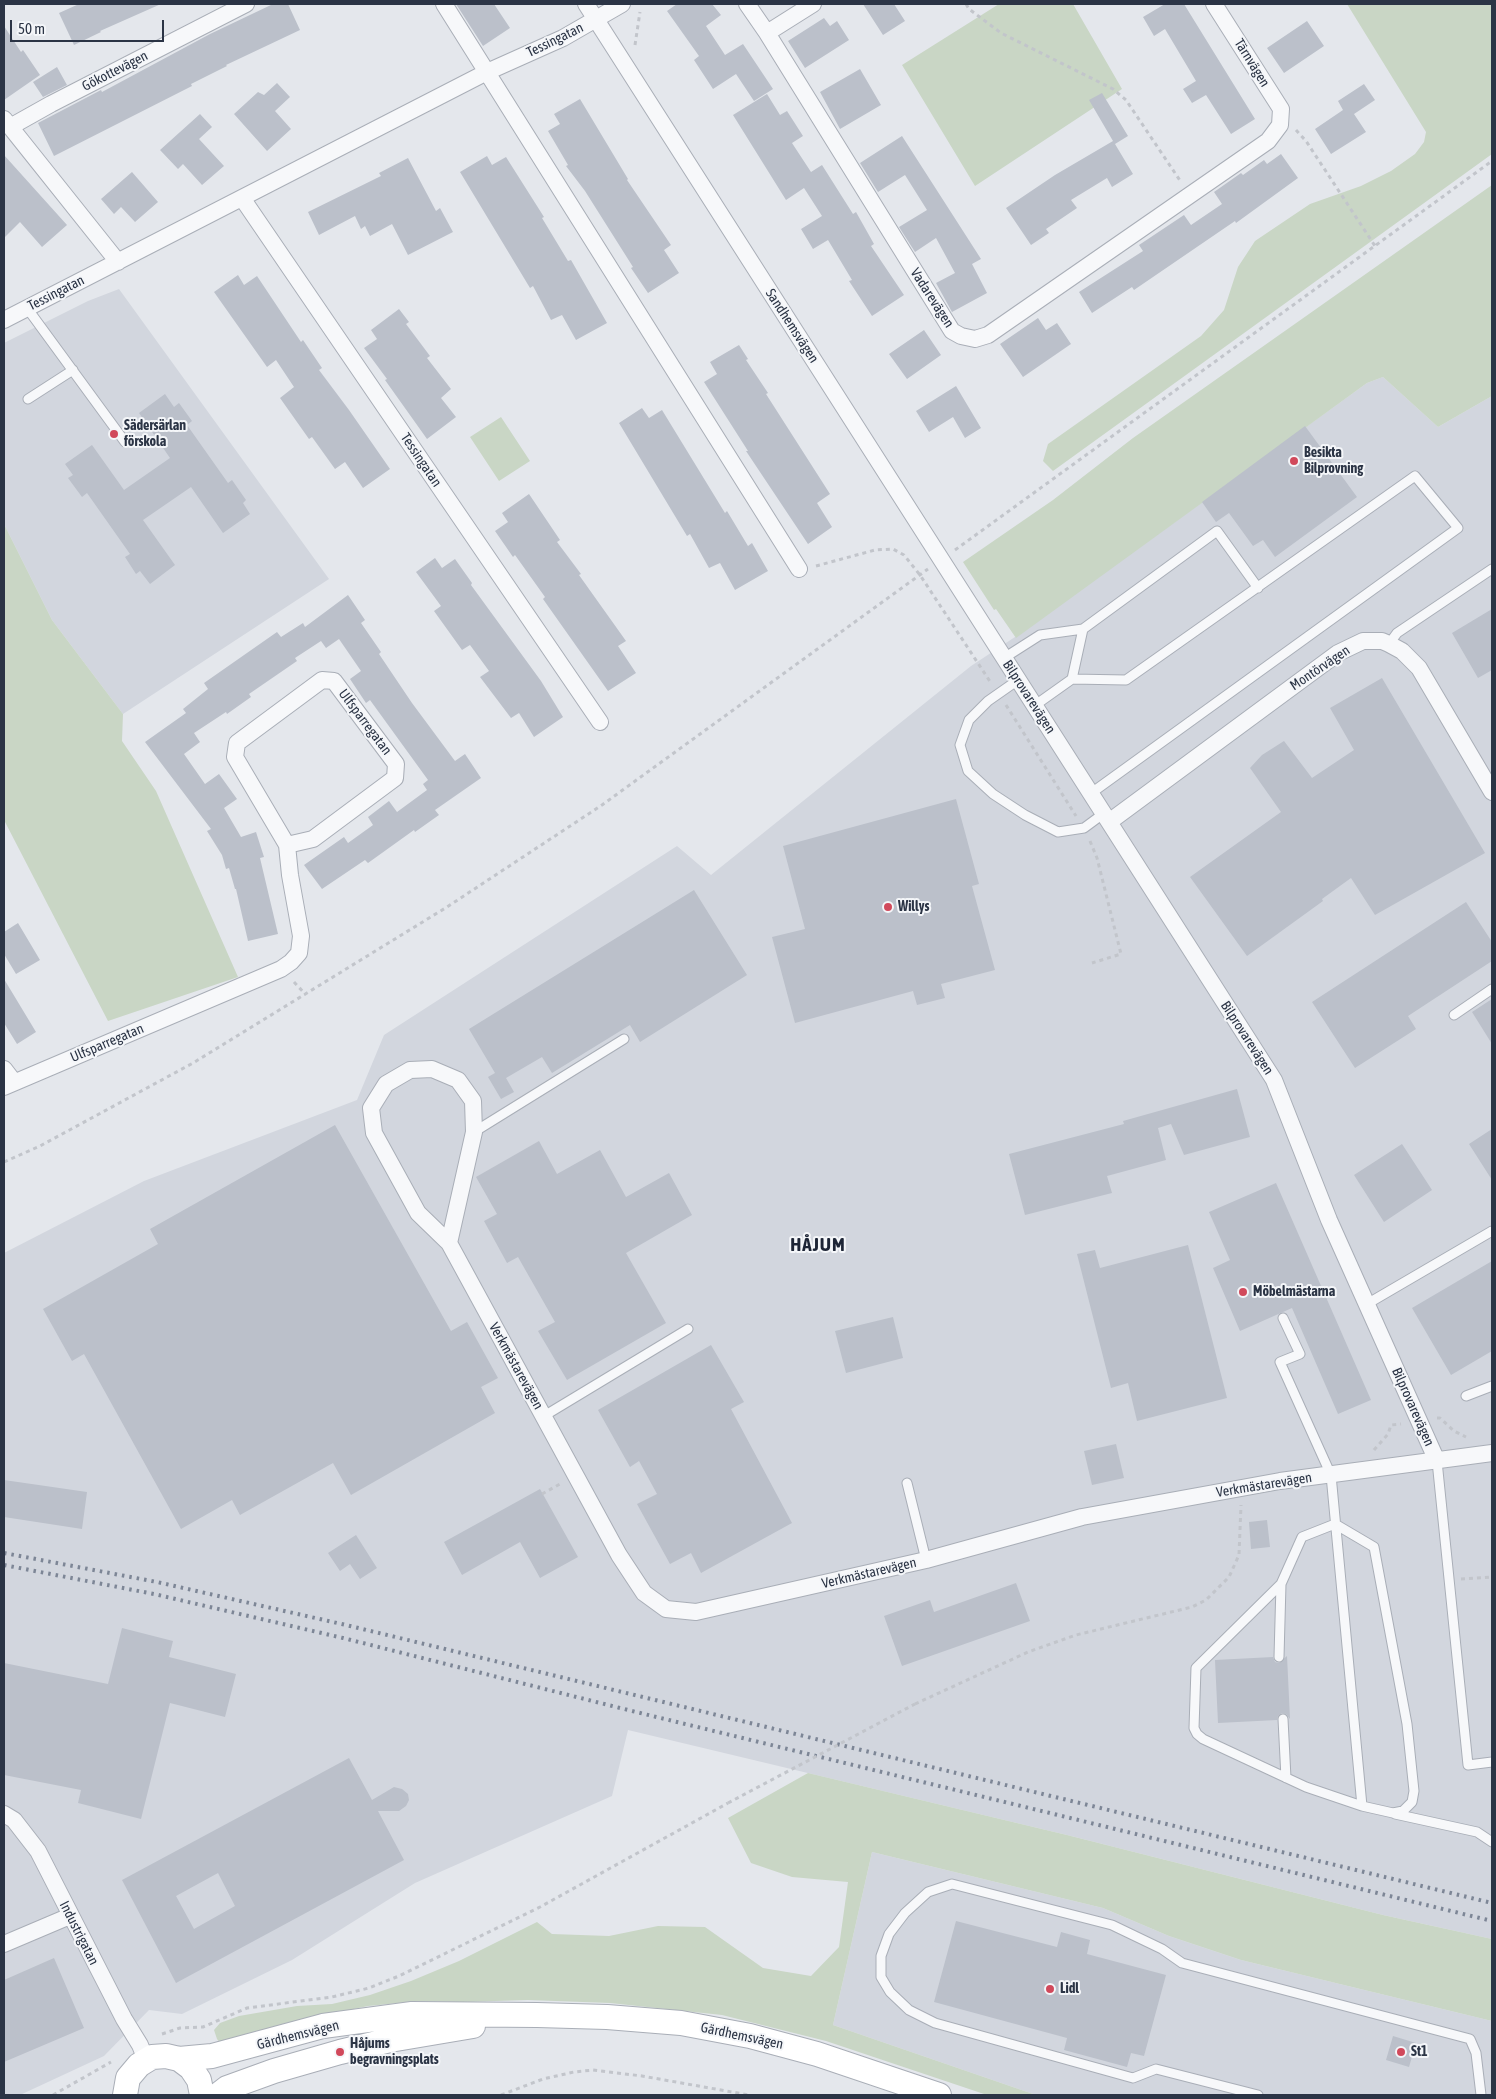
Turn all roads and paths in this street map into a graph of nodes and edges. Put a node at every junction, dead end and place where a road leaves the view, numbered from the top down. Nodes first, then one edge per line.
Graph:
1 (246, 4) edge
2 (444, 4) edge
3 (586, 4) edge
4 (622, 4) edge
5 (747, 4) edge
6 (813, 4) edge
7 (966, 4) edge
8 (1214, 4) edge
9 (597, 20) junction
10 (767, 33) junction
11 (487, 72) junction
12 (7, 123) edge
13 (1280, 124) junction
14 (1492, 161) edge
15 (1190, 195) junction
16 (242, 198) junction
17 (1375, 246) junction
18 (118, 262) junction
19 (27, 308) junction
20 (4, 320) edge
21 (73, 370) junction
22 (28, 399) dead end
23 (125, 442) dead end
24 (941, 560) junction
25 (799, 569) joint
26 (1492, 569) edge
27 (920, 575) junction
28 (1258, 588) junction
29 (1083, 629) junction
30 (1389, 644) junction
31 (1000, 653) junction
32 (1072, 679) junction
33 (1018, 680) junction
34 (998, 694) junction
35 (1034, 706) junction
36 (600, 722) dead end
37 (1492, 792) edge
38 (1090, 794) junction
39 (1106, 818) junction
40 (1084, 828) junction
41 (287, 845) junction
42 (1092, 963) dead end
43 (1492, 989) edge
44 (1454, 1015) dead end
45 (624, 1039) dead end
46 (4, 1069) edge
47 (9, 1084) edge
48 (474, 1132) junction
49 (4, 1162) edge
50 (1492, 1231) edge
51 (449, 1243) junction
52 (1367, 1304) junction
53 (1283, 1318) dead end
54 (688, 1329) dead end
55 (1492, 1386) edge
56 (1466, 1396) dead end
57 (544, 1416) junction
58 (1420, 1421) junction
59 (1468, 1438) dead end
60 (1372, 1452) dead end
61 (1492, 1453) edge
62 (1437, 1461) junction
63 (1331, 1475) junction
64 (907, 1484) dead end
65 (1241, 1488) junction
66 (1335, 1524) junction
67 (926, 1560) junction
68 (1492, 1577) edge
69 (1448, 1579) junction
70 (1281, 1584) junction
71 (1279, 1657) dead end
72 (1283, 1719) dead end
73 (1492, 1762) edge
74 (1286, 1778) junction
75 (1362, 1806) junction
76 (1393, 1813) junction
77 (4, 1814) edge
78 (1492, 1842) edge
79 (70, 1916) junction
80 (4, 1944) edge
81 (537, 2015) junction
82 (143, 2052) junction
83 (179, 2059) junction
84 (52, 2095) edge
85 (125, 2095) edge
86 (202, 2095) edge
87 (218, 2095) edge
88 (501, 2095) edge
89 (749, 2095) edge
90 (939, 2095) edge
91 (1258, 2095) edge
92 (1481, 2095) edge

1 - 12 street, Gökottevägen
2 - 11 street
3 - 9 street, Sandhemsvägen
4 - 9 street, Tessingatan
5 - 10 street, Vadarevägen
6 - 10 street
7 - 15 path
8 - 13 street, Tärnvägen
9 - 11 street, Tessingatan
9 - 24 street, Sandhemsvägen
10 - 15 street, Vadarevägen
11 - 16 street, Tessingatan
11 - 25 street
12 - 18 street, Gökottevägen
13 - 15 street, Vadarevägen
13 - 17 path
14 - 17 path
16 - 18 street, Tessingatan
16 - 36 street, Tessingatan
17 - 24 path
18 - 19 street, Tessingatan
19 - 20 street, Tessingatan
19 - 21 lane
21 - 22 lane
21 - 23 lane
24 - 27 path
24 - 31 street, Sandhemsvägen
25 - 27 path
26 - 30 lane
27 - 34 path
27 - 49 path
28 - 29 lane
28 - 32 lane
28 - 38 lane
29 - 31 lane
29 - 32 lane
30 - 37 street, Montörvägen
30 - 39 street, Montörvägen
31 - 33 street, Bilprovarevägen
32 - 35 lane
33 - 34 lane
33 - 35 street, Bilprovarevägen
34 - 40 path
34 - 40 lane
35 - 38 street, Bilprovarevägen
38 - 39 street, Bilprovarevägen
39 - 40 lane
39 - 52 street, Bilprovarevägen
40 - 42 path
41 - 41 street, Ulfsparregatan
41 - 47 street, Ulfsparregatan
43 - 44 lane
45 - 48 lane
46 - 47 street
48 - 51 street, Verkmästarevägen
48 - 51 street, Verkmästarevägen
50 - 52 lane
51 - 57 street, Verkmästarevägen
52 - 58 street, Bilprovarevägen
53 - 63 lane
54 - 57 lane
55 - 56 lane
57 - 67 street, Verkmästarevägen
58 - 59 path
58 - 60 path
58 - 62 street, Bilprovarevägen
61 - 62 street, Verkmästarevägen
62 - 63 street, Verkmästarevägen
62 - 69 lane
63 - 65 street, Verkmästarevägen
63 - 66 lane
64 - 67 lane
65 - 67 street, Verkmästarevägen
65 - 82 path, bridge
66 - 70 lane
66 - 75 lane
66 - 76 lane
68 - 69 path
69 - 73 lane
70 - 71 lane
70 - 74 lane
72 - 74 lane
74 - 75 lane
75 - 76 lane
76 - 78 lane
77 - 79 street, Industrigatan
79 - 80 street
79 - 82 street, Industrigatan
81 - 83 main road, Gärdhemsvägen
81 - 87 main road, Gärdhemsvägen
81 - 90 main road, Gärdhemsvägen
82 - 83 main road, Gärdhemsvägen
82 - 84 path
82 - 85 main road
83 - 86 main road
88 - 89 path
91 - 92 lane

